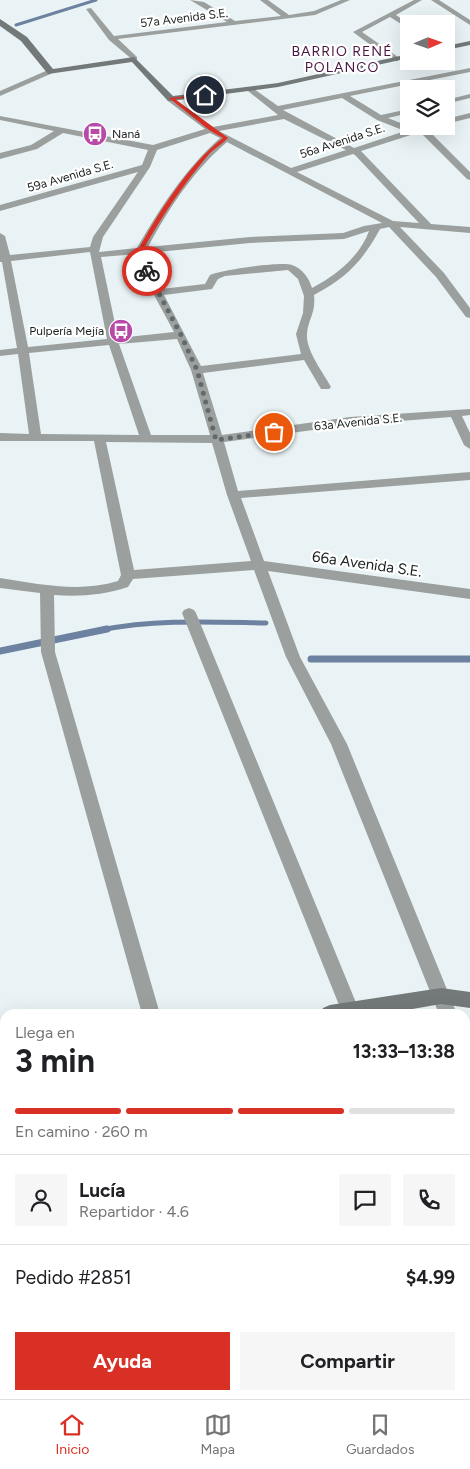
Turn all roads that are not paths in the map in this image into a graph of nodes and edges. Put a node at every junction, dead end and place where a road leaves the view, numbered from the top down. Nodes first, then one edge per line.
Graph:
1 (193, 0) edge
2 (263, 0) edge
3 (347, 0) edge
4 (419, 0) edge
5 (434, 0) edge
6 (89, 10) dead end
7 (390, 14) junction
8 (288, 17) junction
9 (0, 21) edge
10 (400, 21) edge
11 (233, 23) junction
12 (470, 23) edge
13 (112, 38) junction
14 (470, 43) edge
15 (455, 46) edge
16 (400, 58) edge
17 (134, 59) junction
18 (395, 59) junction
19 (470, 70) edge
20 (51, 72) junction
21 (250, 89) junction
22 (0, 94) edge
23 (344, 96) junction
24 (171, 98) junction
25 (468, 99) edge
26 (455, 101) edge
27 (276, 109) junction
28 (400, 113) edge
29 (470, 115) edge
30 (285, 116) junction
31 (0, 118) edge
32 (380, 118) junction
33 (455, 119) edge
34 (400, 123) edge
35 (62, 130) junction
36 (211, 130) junction
37 (401, 135) edge
38 (428, 135) edge
39 (226, 138) junction
40 (154, 148) junction
41 (355, 151) junction
42 (0, 156) edge
43 (146, 168) junction
44 (291, 171) junction
45 (470, 177) edge
46 (0, 208) edge
47 (391, 224) junction
48 (376, 226) junction
49 (429, 228) junction
50 (470, 230) edge
51 (0, 236) edge
52 (141, 250) junction
53 (95, 252) junction
54 (3, 259) edge
55 (159, 292) junction
56 (308, 294) junction
57 (470, 315) edge
58 (181, 335) junction
59 (113, 342) junction
60 (24, 351) junction
61 (0, 353) edge
62 (309, 356) junction
63 (197, 370) junction
64 (325, 387) dead end
65 (454, 412) junction
66 (470, 412) edge
67 (0, 437) edge
68 (35, 437) junction
69 (99, 438) junction
70 (146, 439) junction
71 (216, 440) junction
72 (470, 445) edge
73 (470, 476) edge
74 (234, 495) junction
75 (259, 565) junction
76 (125, 579) junction
77 (0, 583) edge
78 (47, 589) junction
79 (470, 594) edge
80 (190, 613) dead end
81 (441, 996) junction
82 (470, 1000) edge
83 (150, 1009) edge
84 (350, 1009) edge
85 (356, 1009) edge
86 (446, 1009) edge

1 - 11 street
2 - 8 street
3 - 8 street, 57a Avenida S.E.
4 - 7 street
5 - 12 street
6 - 13 street
7 - 10 street
7 - 18 street
8 - 11 street, 57a Avenida S.E.
9 - 20 street
11 - 13 street, 57a Avenida S.E.
13 - 17 street
14 - 15 street
16 - 18 street
17 - 20 street
17 - 24 street
18 - 21 street
19 - 23 street
20 - 22 street
21 - 24 street
21 - 27 street
23 - 27 street
23 - 32 street
24 - 36 street
25 - 26 street
27 - 30 street
28 - 32 street
29 - 33 street
30 - 36 street
30 - 41 street
31 - 35 street
32 - 34 street
35 - 40 street
35 - 42 street
36 - 39 street
36 - 40 street
37 - 41 street, 56a Avenida S.E.
38 - 45 street
39 - 44 street
39 - 52 street
40 - 43 street
41 - 44 street, 56a Avenida S.E.
41 - 49 street
43 - 46 street, 59a Avenida S.E.
43 - 53 street
44 - 47 street
47 - 48 street
47 - 49 street
47 - 57 street
48 - 52 street
48 - 56 street
49 - 50 street
51 - 54 street
52 - 53 street
52 - 55 street
53 - 54 street
53 - 59 street
54 - 60 street
55 - 56 street
55 - 58 street
56 - 62 street
58 - 59 street
58 - 63 street
59 - 60 street
59 - 70 street
60 - 61 street
60 - 68 street
62 - 63 street
62 - 64 street
63 - 71 street
65 - 66 street, 63a Avenida S.E.
65 - 71 street, 63a Avenida S.E.
65 - 72 street
67 - 68 street
68 - 69 street
69 - 70 street
69 - 76 street
70 - 71 street, 63a Avenida S.E.
71 - 74 street
73 - 74 street
74 - 75 street
75 - 76 street, 66a Avenida S.E.
75 - 79 street, 66a Avenida S.E.
75 - 81 street
76 - 78 street
77 - 78 street
78 - 83 street
80 - 84 street
81 - 82 street
81 - 85 street
81 - 86 street

